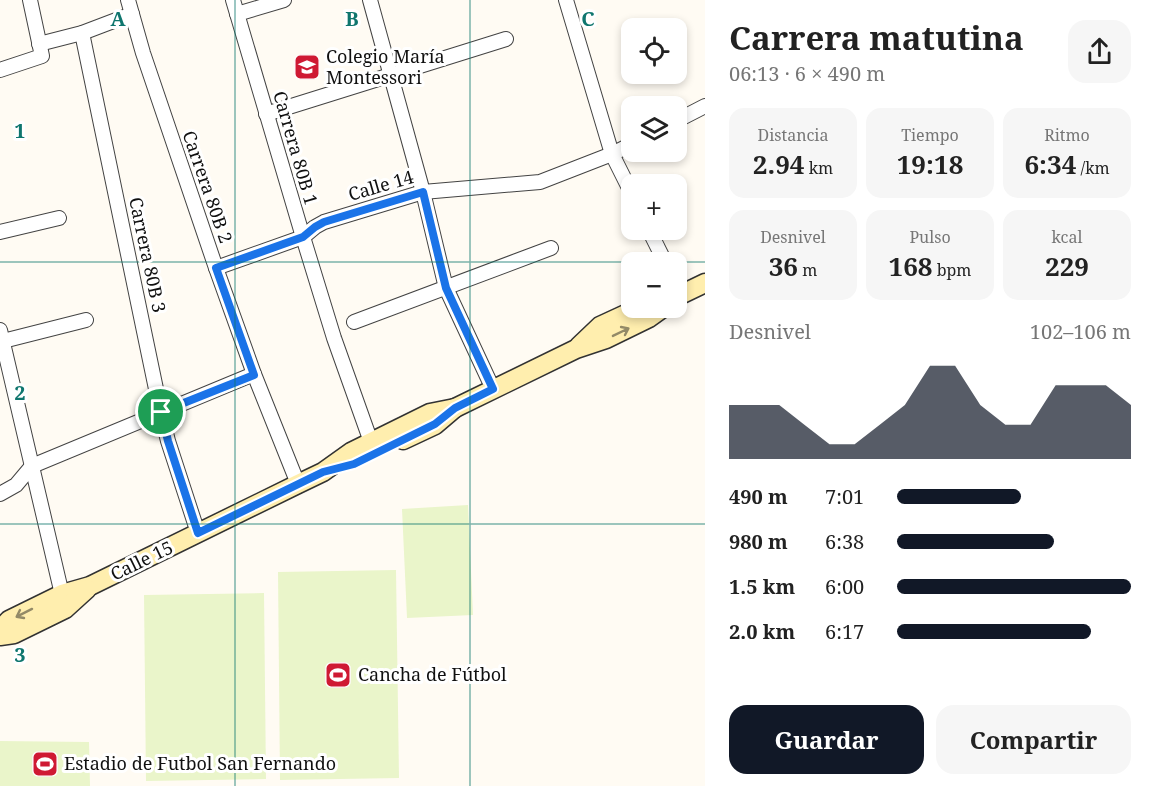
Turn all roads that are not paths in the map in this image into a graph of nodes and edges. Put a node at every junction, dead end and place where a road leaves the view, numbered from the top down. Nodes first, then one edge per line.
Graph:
1 (30, 0) edge
2 (128, 0) edge
3 (233, 0) edge
4 (284, 0) edge
5 (370, 0) edge
6 (566, 0) edge
7 (132, 14) junction
8 (237, 14) junction
9 (82, 33) junction
10 (506, 39) dead end
11 (41, 50) junction
12 (0, 70) edge
13 (391, 75) junction
14 (705, 106) edge
15 (266, 114) junction
16 (687, 115) edge
17 (621, 150) edge
18 (612, 154) junction
19 (622, 174) edge
20 (423, 192) junction
21 (59, 218) dead end
22 (0, 232) edge
23 (303, 237) junction
24 (551, 248) dead end
25 (216, 268) junction
26 (705, 283) edge
27 (446, 288) junction
28 (687, 290) edge
29 (621, 316) edge
30 (649, 318) edge
31 (86, 320) dead end
32 (354, 322) dead end
33 (1, 336) edge
34 (576, 349) junction
35 (254, 375) junction
36 (493, 389) junction
37 (455, 408) junction
38 (161, 412) junction
39 (371, 442) junction
40 (32, 466) junction
41 (323, 472) junction
42 (298, 484) junction
43 (0, 494) edge
44 (198, 533) junction
45 (64, 601) junction
46 (0, 630) edge
47 (0, 636) edge

1 - 11 street
2 - 7 street, Carrera 80B 2
3 - 8 street, Carrera 80B 1
4 - 8 street
5 - 13 street
6 - 18 street
7 - 9 street
7 - 25 street, Carrera 80B 2
8 - 15 street, Carrera 80B 1
9 - 11 street
9 - 38 street, Carrera 80B 3
10 - 13 street
11 - 12 street
13 - 15 street
13 - 20 street
14 - 16 street
15 - 23 street, Carrera 80B 1
17 - 18 street, Calle 14
18 - 19 street
18 - 20 street, Calle 14
20 - 23 street, Calle 14
20 - 27 street
21 - 22 street
23 - 25 street, Calle 14
23 - 39 street, Carrera 80B 1
24 - 27 street
25 - 35 street, Carrera 80B 2
26 - 28 street
27 - 32 street
27 - 36 street
29 - 34 street, Calle 15
34 -> 30 street, Calle 15
31 - 33 street
33 - 40 street
34 - 36 street, Calle 15
35 - 38 street
35 - 42 street, Carrera 80B 2
36 - 37 street, Calle 15
37 - 39 street, Calle 15
37 - 41 street, Calle 15
38 - 40 street
38 - 44 street, Carrera 80B 3
39 - 41 street, Calle 15
40 - 43 street
40 - 45 street
41 - 42 street, Calle 15
42 - 44 street, Calle 15
44 - 45 street, Calle 15
45 -> 46 street, Calle 15
45 - 47 street, Calle 15

